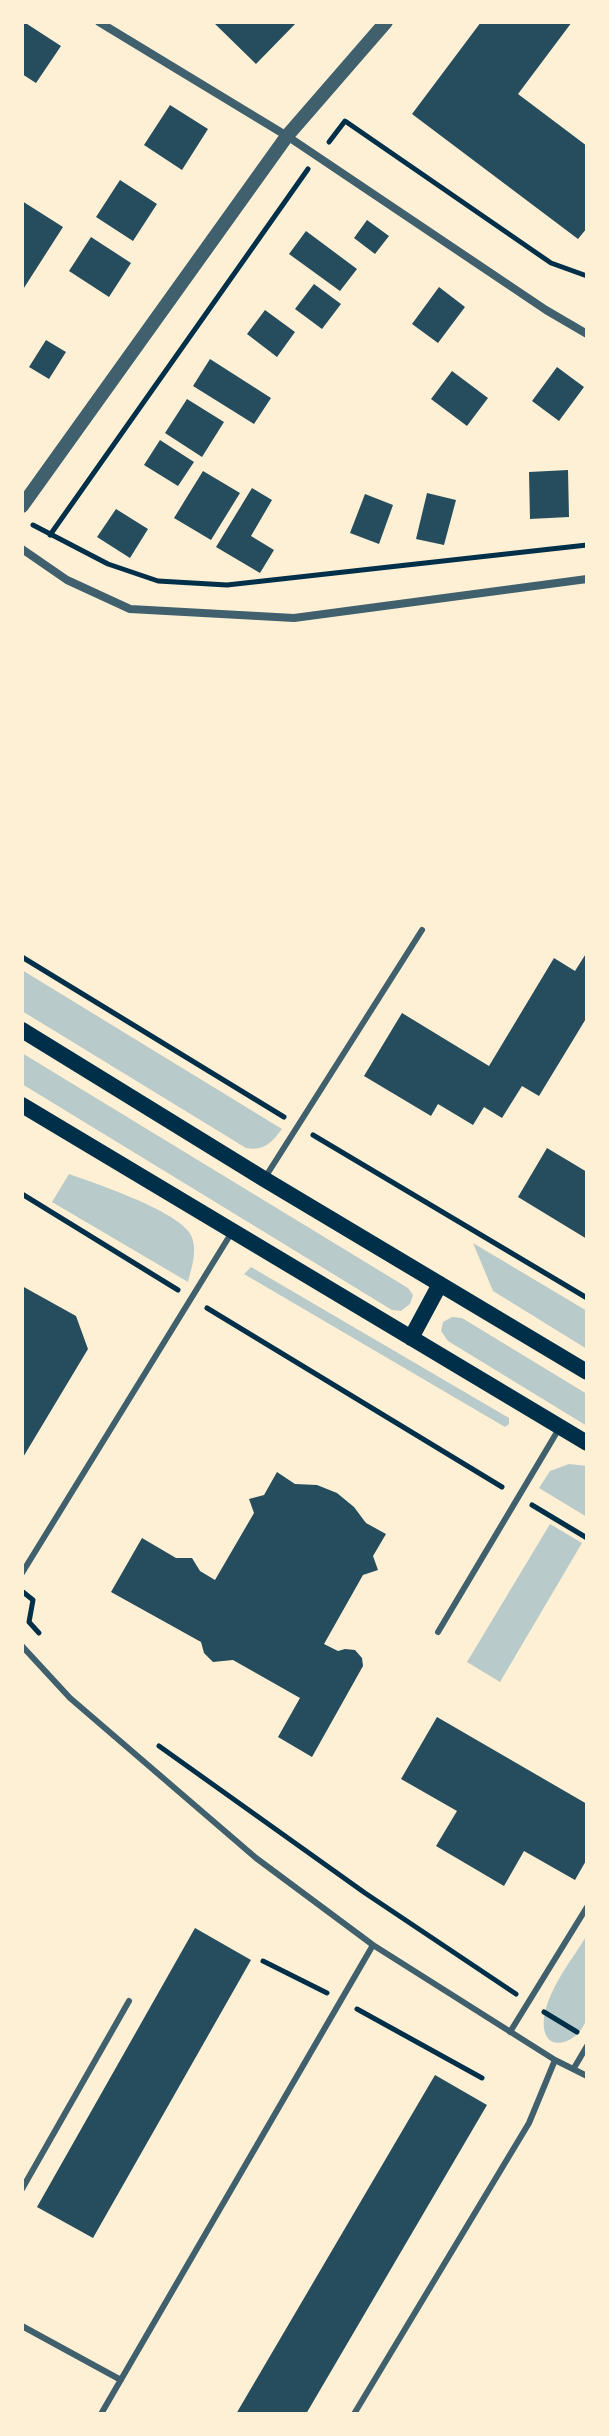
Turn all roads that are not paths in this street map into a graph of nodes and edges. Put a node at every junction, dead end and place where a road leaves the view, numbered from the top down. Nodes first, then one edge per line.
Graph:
1 (99, 22) edge
2 (386, 22) edge
3 (287, 136) junction
4 (587, 334) edge
5 (22, 506) edge
6 (22, 549) edge
7 (587, 579) edge
8 (422, 930) dead end
9 (22, 1030) edge
10 (22, 1105) edge
11 (264, 1179) junction
12 (232, 1232) junction
13 (440, 1284) junction
14 (411, 1338) junction
15 (587, 1372) edge
16 (560, 1427) junction
17 (587, 1443) edge
18 (22, 1573) edge
19 (438, 1632) dead end
20 (22, 1646) edge
21 (587, 1907) edge
22 (373, 1945) junction
23 (129, 2001) dead end
24 (510, 2032) junction
25 (587, 2046) edge
26 (555, 2060) junction
27 (574, 2068) junction
28 (587, 2076) edge
29 (22, 2189) edge
30 (22, 2326) edge
31 (121, 2380) junction
32 (101, 2414) edge
33 (354, 2414) edge

1 - 3 street
2 - 3 street
3 - 4 street
3 - 5 street
6 - 7 street
8 - 11 lane
9 - 11 main road
10 - 12 main road
11 - 13 main road
12 - 14 main road
12 - 18 lane
13 - 14 main road
13 - 15 main road
14 - 16 main road
16 - 17 main road
16 - 19 lane
20 - 22 lane
21 - 24 lane
22 - 24 lane
22 - 31 lane
23 - 29 lane
24 - 26 lane
25 - 27 lane
26 - 27 lane
26 - 33 lane
27 - 28 lane
30 - 31 lane
31 - 32 lane

